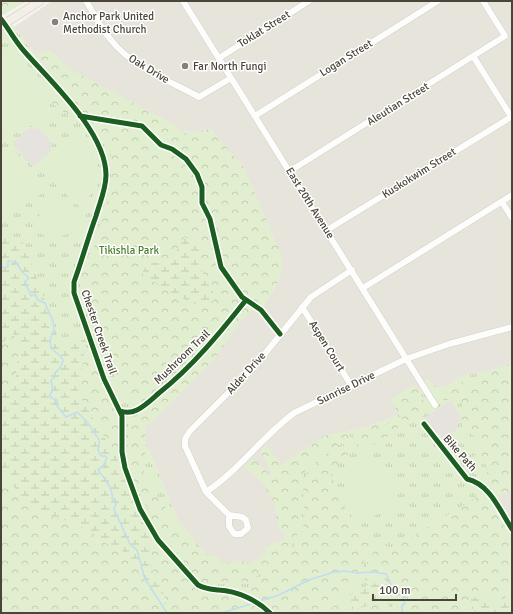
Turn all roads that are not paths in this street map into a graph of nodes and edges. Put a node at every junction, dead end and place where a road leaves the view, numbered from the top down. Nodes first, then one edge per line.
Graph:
1 (40, 1) edge
2 (86, 1) edge
3 (183, 1) edge
4 (309, 1) edge
5 (438, 1) edge
6 (483, 1) edge
7 (1, 26) edge
8 (473, 56) junction
9 (219, 58) junction
10 (232, 78) junction
11 (255, 116) junction
12 (511, 118) edge
13 (290, 172) junction
14 (512, 195) edge
15 (502, 202) junction
16 (512, 218) edge
17 (327, 230) junction
18 (352, 270) junction
19 (363, 288) junction
20 (302, 307) junction
21 (512, 327) edge
22 (406, 359) junction
23 (351, 385) junction
24 (435, 405) dead end
25 (206, 492) junction
26 (229, 515) dead end

1 - 7 main road
2 - 10 street, Oak Drive
3 - 9 street, East 20th Avenue
4 - 9 street, Toklat Street
5 - 11 street, Logan Street
6 - 8 street, Aleutian Street
8 - 12 street
8 - 13 street, Aleutian Street
9 - 10 street, East 20th Avenue
10 - 11 street, East 20th Avenue
11 - 13 street, East 20th Avenue
12 - 17 street, Kuskokwim Street
13 - 17 street, East 20th Avenue
14 - 15 street
15 - 16 street
15 - 19 street
17 - 18 street, East 20th Avenue
18 - 19 street, East 20th Avenue
18 - 20 street, Alder Drive
19 - 22 street, East 20th Avenue
20 - 23 street, Aspen Court
20 - 25 street, Alder Drive
21 - 22 street, Sunrise Drive
22 - 23 street, Sunrise Drive
22 - 24 street, East 20th Avenue
23 - 25 street, Sunrise Drive
25 - 26 street

